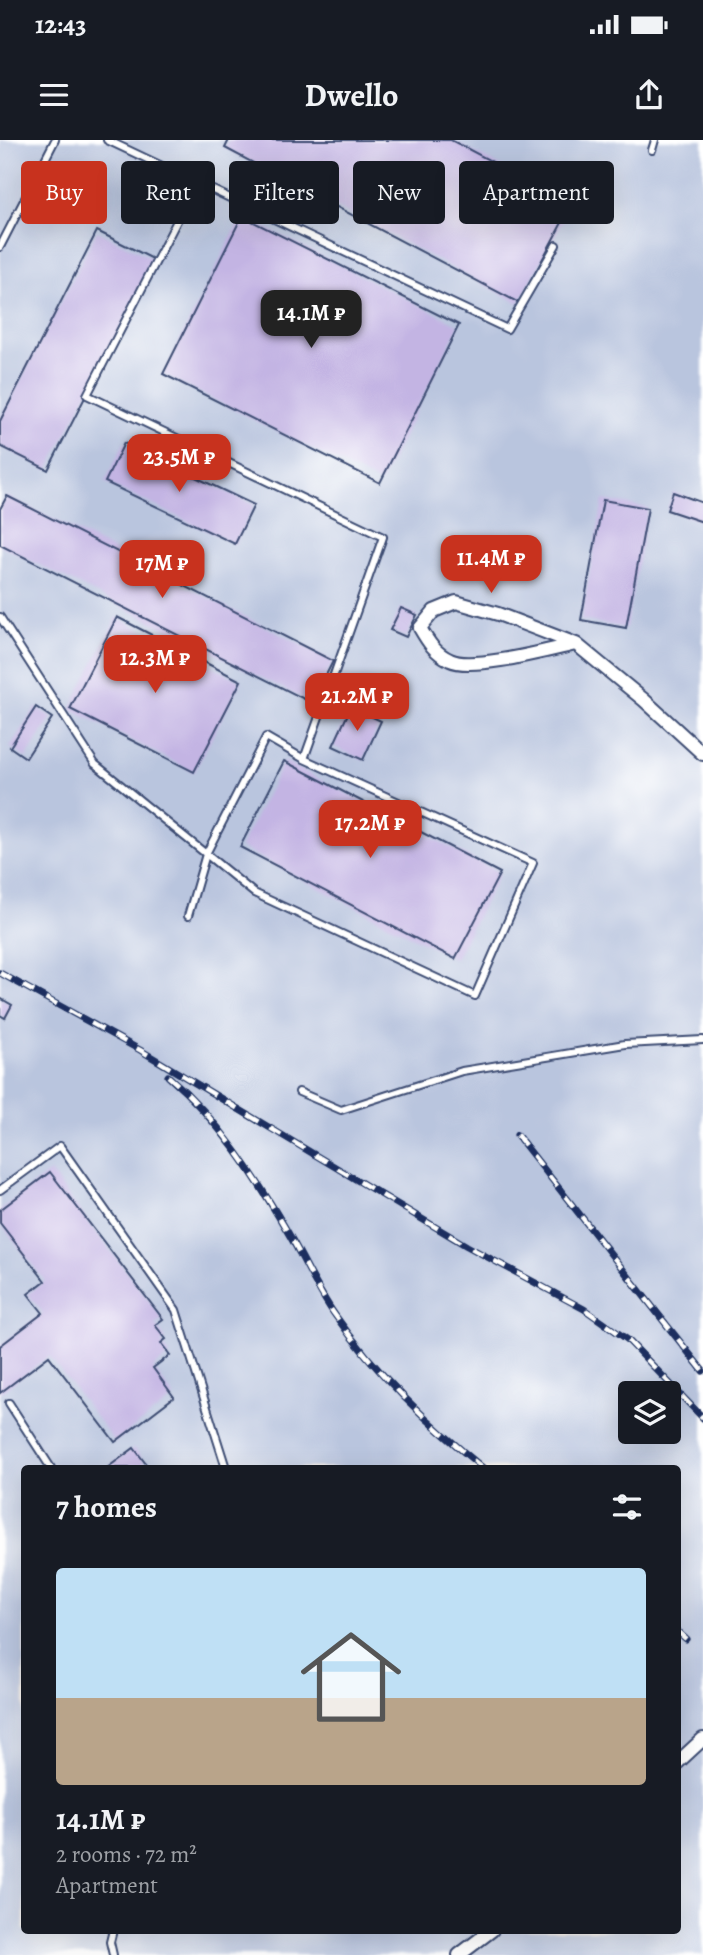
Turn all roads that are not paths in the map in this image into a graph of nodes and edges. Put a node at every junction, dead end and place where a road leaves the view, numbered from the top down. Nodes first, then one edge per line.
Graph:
1 (55, 140) edge
2 (107, 140) edge
3 (655, 140) edge
4 (652, 150) dead end
5 (151, 161) edge
6 (215, 191) edge
7 (176, 224) edge
8 (556, 244) dead end
9 (0, 247) edge
10 (0, 617) edge
11 (576, 645) junction
12 (703, 754) edge
13 (304, 759) junction
14 (206, 854) junction
15 (188, 916) dead end
16 (703, 1040) edge
17 (299, 1092) dead end
18 (0, 1190) edge
19 (9, 1403) dead end
20 (49, 1465) edge
21 (225, 1465) edge
22 (703, 1740) edge
23 (681, 1759) edge
24 (113, 1934) edge
25 (487, 1934) edge
26 (113, 1955) edge
27 (459, 1955) edge

1 - 9 lane
2 - 5 lane
3 - 4 lane
6 - 8 lane
7 - 13 lane
10 - 14 lane
11 - 11 street
11 - 12 street
13 - 14 lane
13 - 14 lane
14 - 15 lane
16 - 17 lane
18 - 21 lane
19 - 20 lane
22 - 23 street
24 - 26 lane
25 - 27 street

